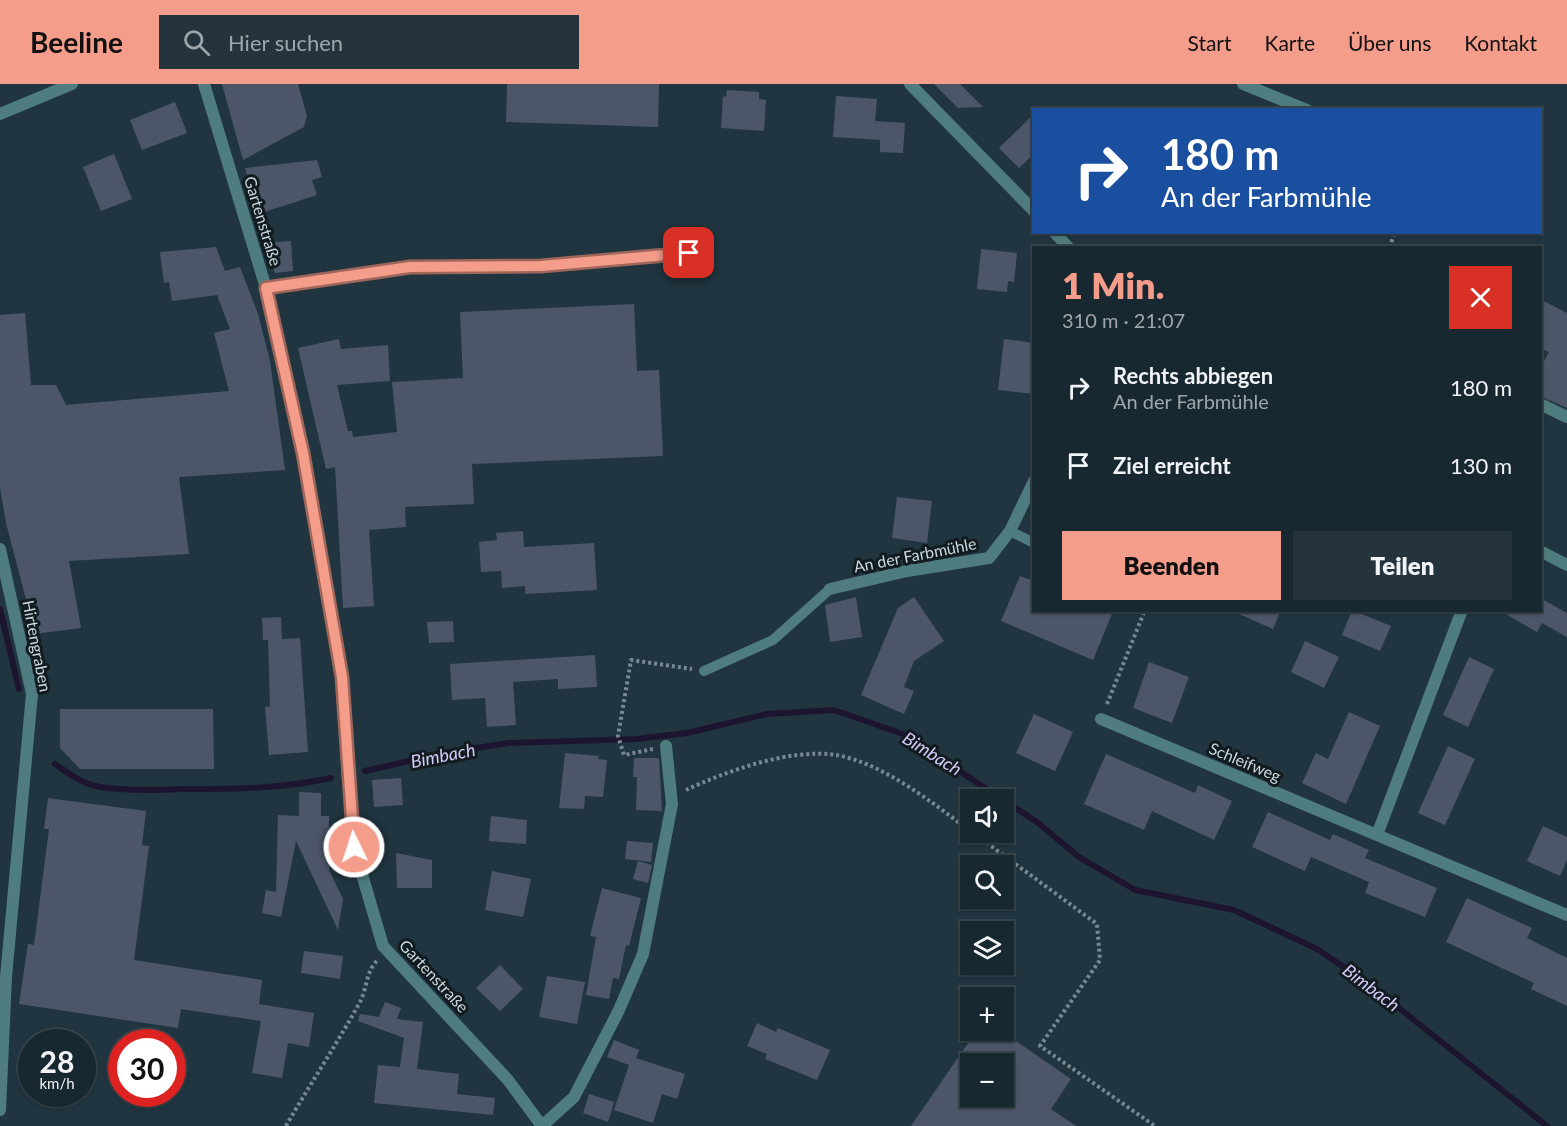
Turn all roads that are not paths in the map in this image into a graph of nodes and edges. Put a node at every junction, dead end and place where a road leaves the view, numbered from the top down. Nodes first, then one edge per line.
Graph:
1 (72, 84) edge
2 (204, 84) edge
3 (910, 84) edge
4 (1244, 84) edge
5 (1302, 108) edge
6 (0, 114) edge
7 (1032, 209) edge
8 (1056, 234) edge
9 (1067, 246) edge
10 (689, 253) dead end
11 (266, 288) junction
12 (1542, 405) edge
13 (1567, 417) edge
14 (1032, 485) edge
15 (1010, 531) junction
16 (1032, 542) edge
17 (0, 549) edge
18 (1542, 551) edge
19 (1567, 565) edge
20 (830, 589) joint
21 (1461, 612) edge
22 (704, 671) road end
23 (1101, 718) road end
24 (666, 746) road end
25 (1377, 835) junction
26 (1567, 915) edge
27 (3, 976) edge
28 (0, 1110) edge
29 (542, 1126) edge

1 - 6 street
2 - 11 street, Gartenstraße
3 - 7 street
4 - 5 street
8 - 9 street
10 - 11 lane
11 - 29 street, Gartenstraße
12 - 13 street
14 - 15 street, An der Farbmühle
15 - 16 lane
15 - 20 street, An der Farbmühle
17 - 27 street, Hirtengraben
18 - 19 street
20 - 22 lane
21 - 25 street
23 - 25 street, Schleifweg
24 - 29 street, Gartenstraße
25 - 26 street, Schleifweg
27 - 28 street, Hirtengraben

